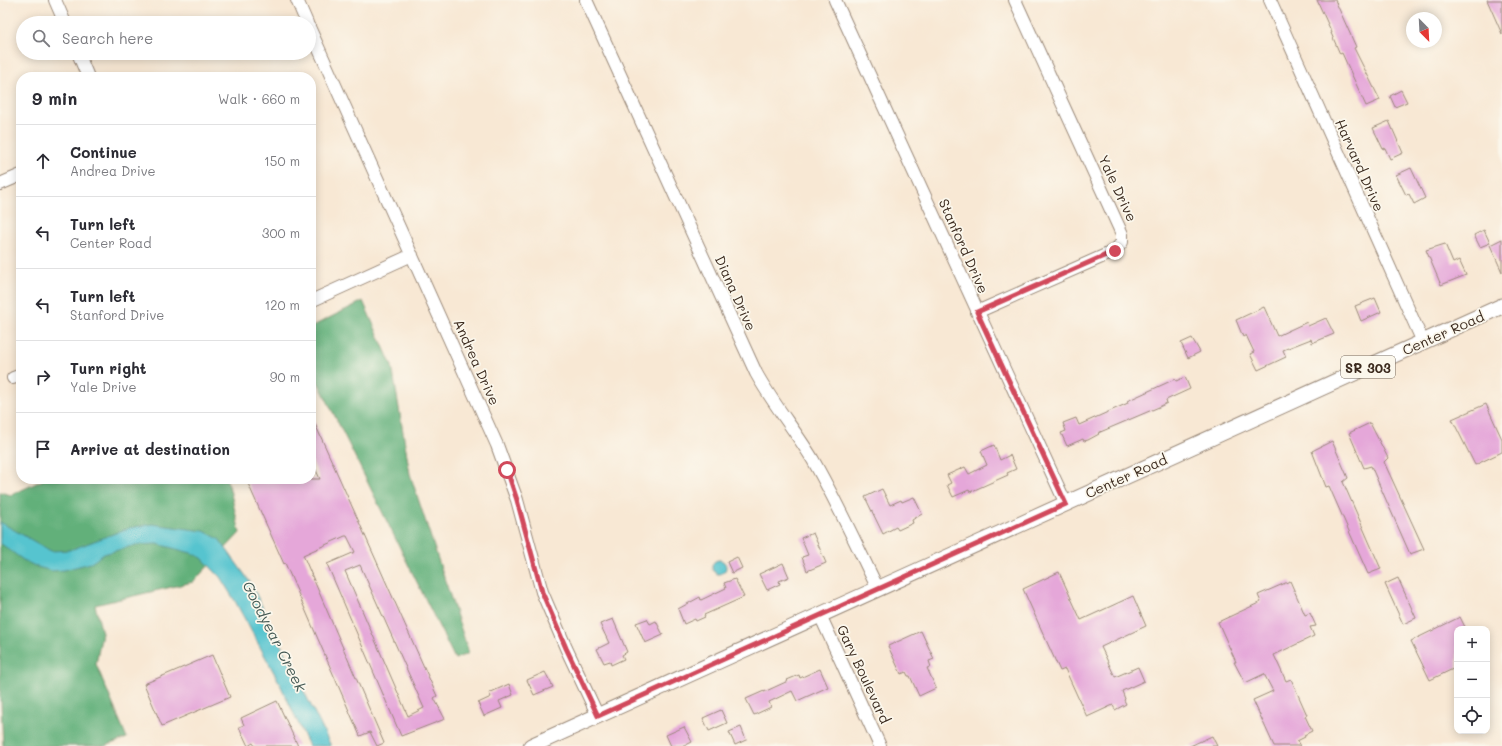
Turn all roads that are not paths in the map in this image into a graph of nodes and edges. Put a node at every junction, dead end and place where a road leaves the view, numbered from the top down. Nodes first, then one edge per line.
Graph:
1 (55, 0) edge
2 (297, 0) edge
3 (586, 0) edge
4 (835, 0) edge
5 (1015, 0) edge
6 (1270, 0) edge
7 (62, 16) edge
8 (304, 16) edge
9 (316, 42) edge
10 (81, 60) edge
11 (86, 72) edge
12 (16, 177) edge
13 (0, 184) edge
14 (412, 255) junction
15 (316, 299) edge
16 (1502, 306) edge
17 (977, 312) junction
18 (1424, 342) junction
19 (1066, 504) junction
20 (878, 589) junction
21 (820, 615) junction
22 (598, 716) junction
23 (531, 746) edge
24 (880, 746) edge

1 - 7 street
2 - 8 street
3 - 20 street, Diana Drive
4 - 17 street, Stanford Drive
5 - 17 street, Yale Drive
6 - 18 street, Harvard Drive
9 - 14 street, Andrea Drive
10 - 11 street
12 - 13 street
14 - 15 street
14 - 22 street, Andrea Drive
16 - 18 main road, Center Road / SR 303
17 - 19 street, Stanford Drive
18 - 19 main road, Center Road / SR 303
19 - 20 main road, Center Road / SR 303
20 - 21 main road, Center Road / SR 303
21 - 22 main road, Center Road / SR 303
21 - 24 street, Gary Boulevard
22 - 23 main road, Center Road / SR 303

